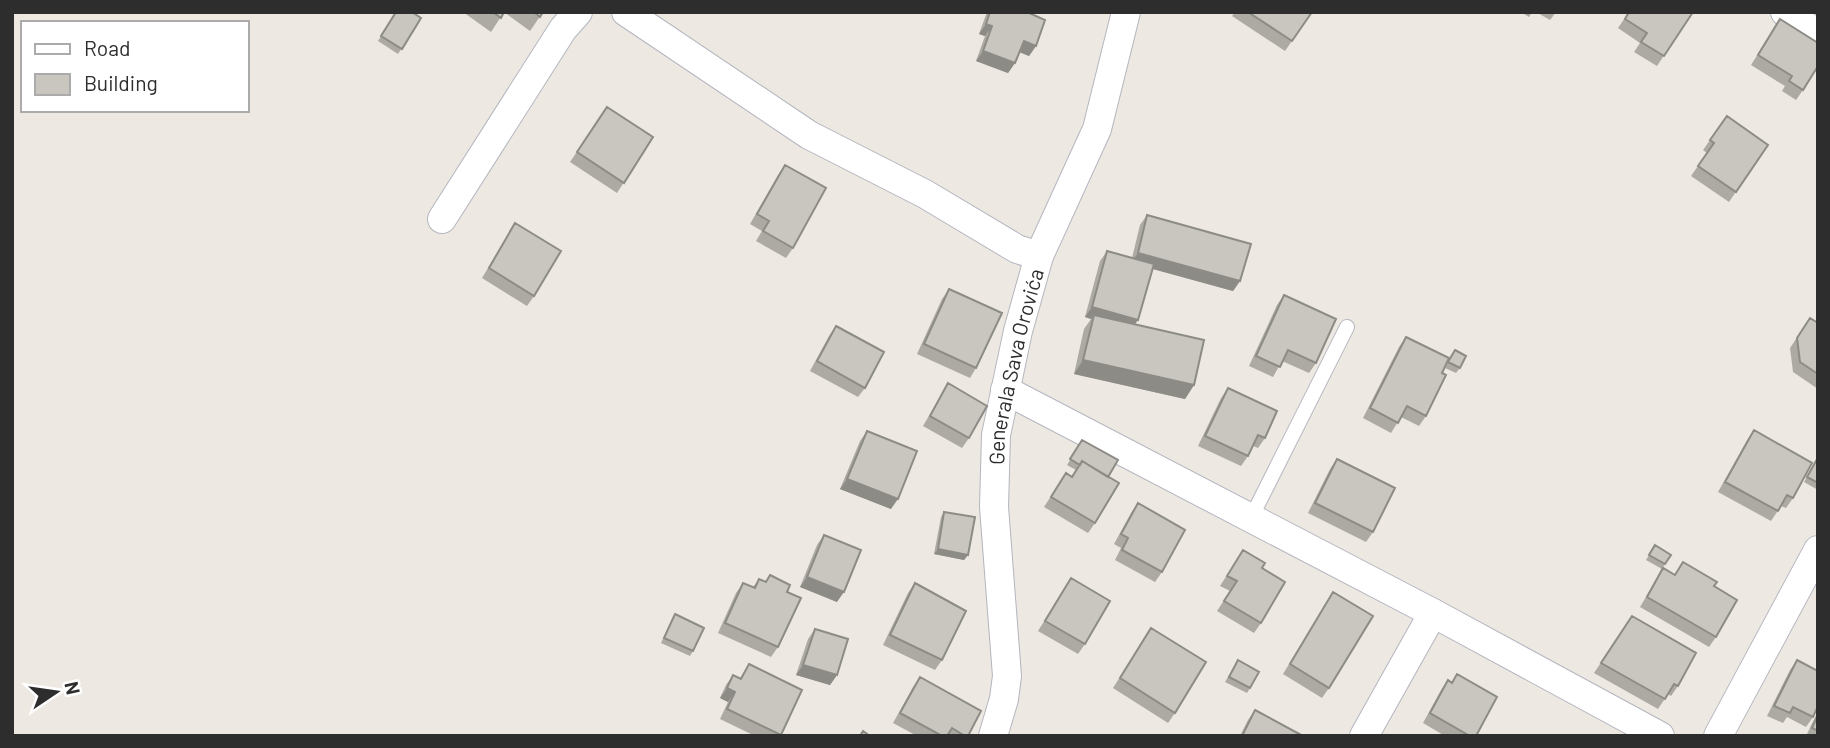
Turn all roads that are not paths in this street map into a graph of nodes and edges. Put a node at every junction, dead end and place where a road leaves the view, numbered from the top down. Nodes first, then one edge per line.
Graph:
1 (578, 12) edge
2 (626, 12) edge
3 (1126, 12) edge
4 (1785, 12) edge
5 (1818, 34) edge
6 (442, 219) dead end
7 (1039, 256) junction
8 (1347, 327) dead end
9 (1005, 390) junction
10 (1251, 518) junction
11 (1818, 550) edge
12 (1433, 613) junction
13 (993, 736) edge
14 (1364, 736) edge
15 (1660, 736) edge
16 (1718, 736) edge

1 - 6 street
2 - 7 street
3 - 7 street, Generala Sava Orovića
4 - 5 street
7 - 9 street, Generala Sava Orovića
8 - 10 lane
9 - 10 street
9 - 13 street, Generala Sava Orovića
10 - 12 street
11 - 16 street
12 - 14 street
12 - 15 street

